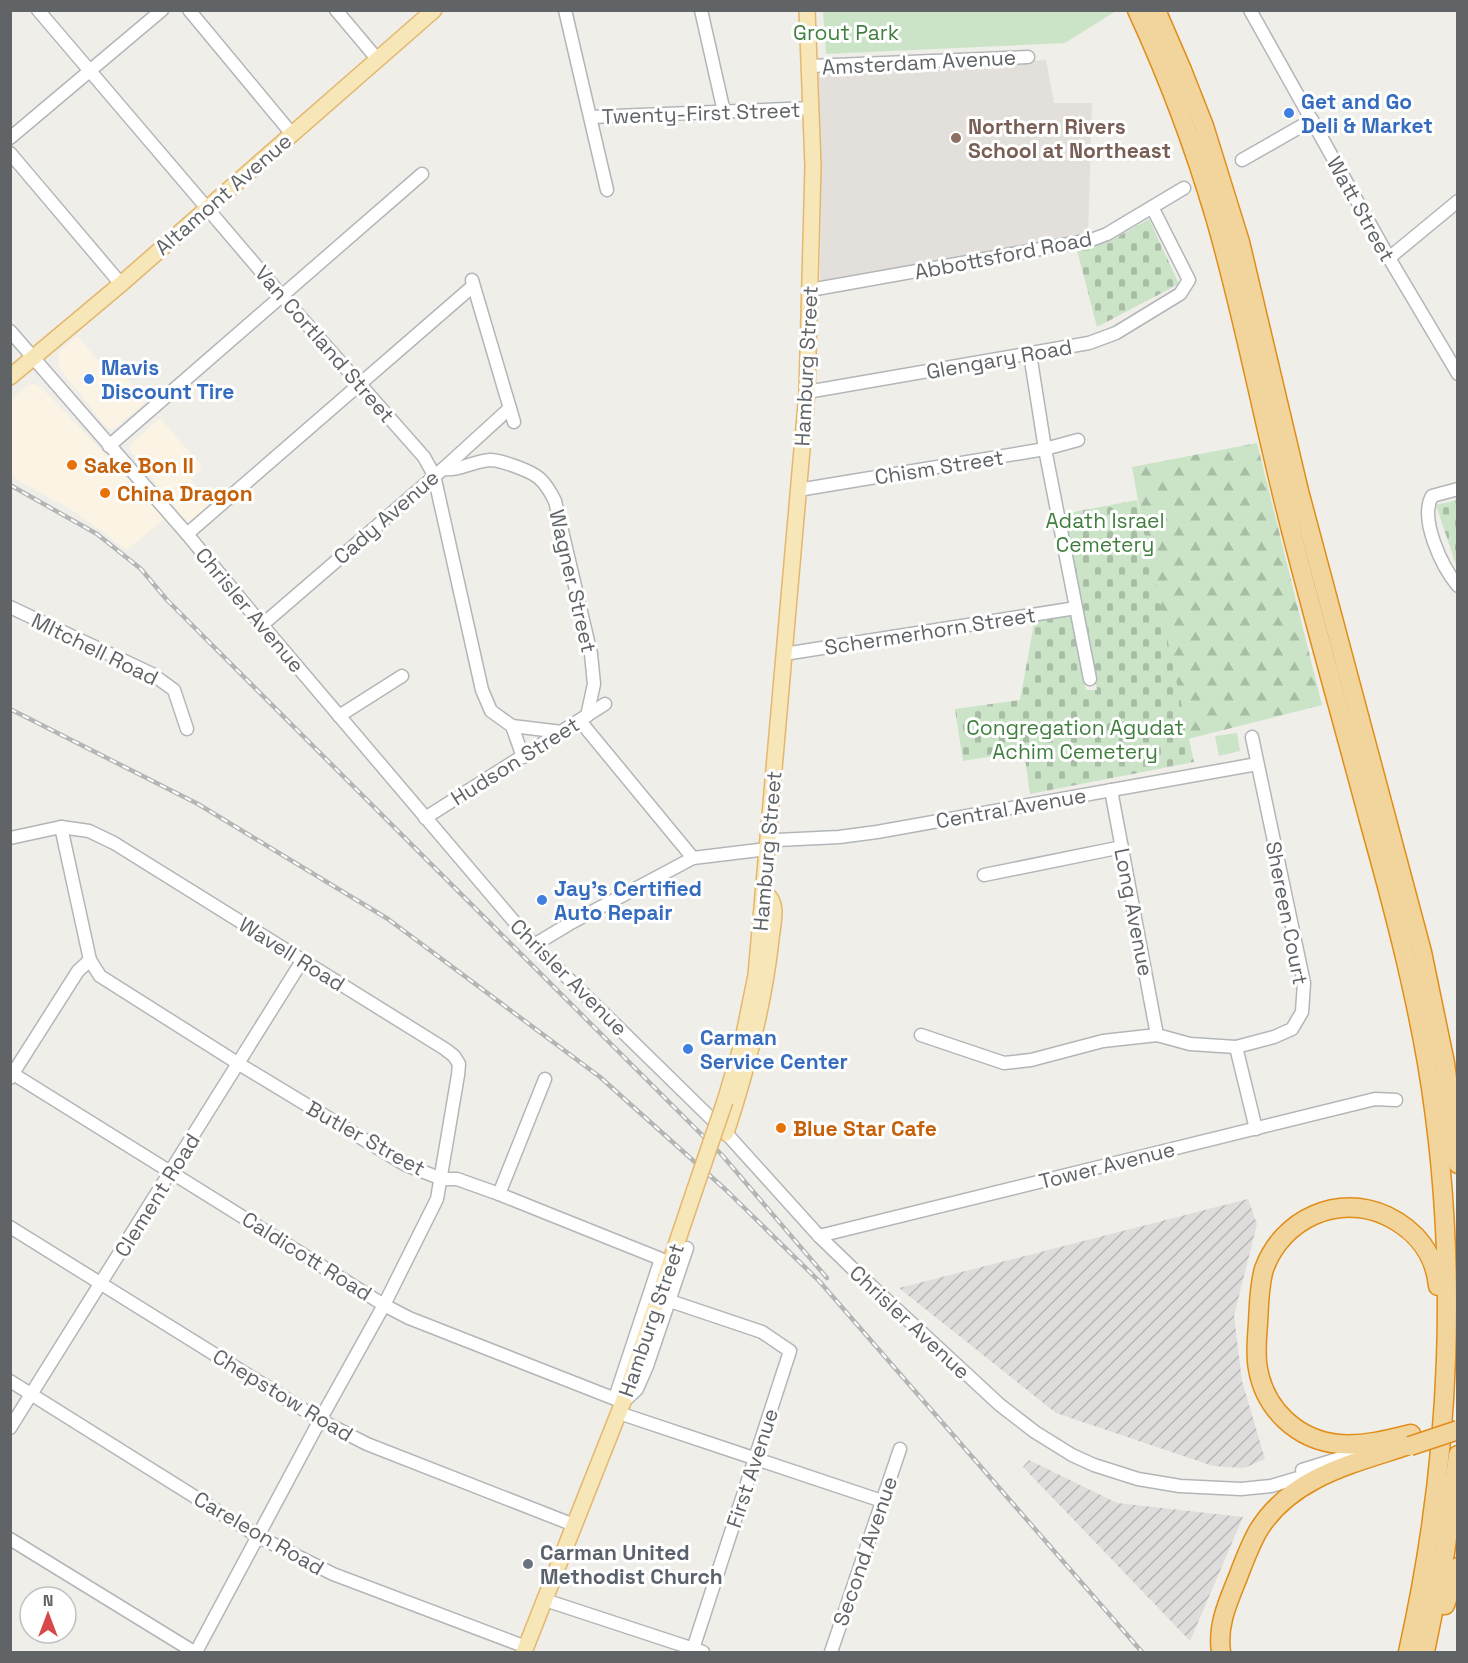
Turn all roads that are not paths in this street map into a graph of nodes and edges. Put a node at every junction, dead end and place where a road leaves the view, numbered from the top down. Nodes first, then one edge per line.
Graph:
1 (38, 10) edge
2 (162, 10) edge
3 (189, 10) edge
4 (336, 10) edge
5 (434, 10) edge
6 (565, 10) edge
7 (701, 10) edge
8 (807, 10) edge
9 (1137, 10) edge
10 (1156, 10) edge
11 (1250, 10) edge
12 (1028, 57) dead end
13 (378, 60) junction
14 (810, 66) junction
15 (90, 70) junction
16 (812, 108) junction
17 (724, 112) junction
18 (591, 117) junction
19 (1312, 120) junction
20 (292, 134) junction
21 (10, 138) edge
22 (10, 153) edge
23 (1242, 160) dead end
24 (422, 174) dead end
25 (1184, 188) dead end
26 (607, 190) dead end
27 (1458, 201) edge
28 (1152, 207) junction
29 (207, 209) junction
30 (1389, 258) junction
31 (121, 284) junction
32 (810, 290) junction
33 (282, 296) junction
34 (10, 331) edge
35 (1030, 354) junction
36 (32, 357) junction
37 (1458, 374) edge
38 (10, 377) edge
39 (360, 383) junction
40 (807, 392) junction
41 (510, 408) junction
42 (514, 422) dead end
43 (1078, 440) dead end
44 (109, 446) junction
45 (1045, 449) junction
46 (439, 472) junction
47 (1458, 489) edge
48 (798, 490) junction
49 (187, 534) junction
50 (1458, 586) edge
51 (10, 607) edge
52 (1076, 608) junction
53 (262, 625) junction
54 (784, 654) junction
55 (402, 676) dead end
56 (1090, 679) dead end
57 (605, 704) dead end
58 (339, 716) junction
59 (583, 719) junction
60 (512, 726) junction
61 (187, 729) dead end
62 (562, 732) junction
63 (1252, 737) dead end
64 (523, 757) junction
65 (1257, 764) junction
66 (1111, 790) junction
67 (425, 818) junction
68 (61, 827) junction
69 (10, 838) edge
70 (1122, 847) junction
71 (767, 849) junction
72 (693, 858) junction
73 (984, 875) dead end
74 (765, 894) junction
75 (534, 945) junction
76 (90, 960) junction
77 (302, 961) junction
78 (921, 1035) dead end
79 (1157, 1035) junction
80 (1236, 1047) junction
81 (1445, 1063) junction
82 (239, 1064) junction
83 (11, 1075) edge
84 (545, 1079) dead end
85 (1396, 1100) dead end
86 (1458, 1126) edge
87 (1256, 1129) junction
88 (726, 1132) junction
89 (1458, 1164) edge
90 (172, 1171) junction
91 (442, 1179) junction
92 (499, 1194) junction
93 (10, 1227) edge
94 (819, 1236) junction
95 (687, 1248) dead end
96 (102, 1284) junction
97 (670, 1301) junction
98 (384, 1305) junction
99 (1446, 1364) junction
100 (10, 1381) edge
101 (32, 1394) junction
102 (619, 1405) junction
103 (1458, 1419) edge
104 (320, 1420) junction
105 (10, 1428) edge
106 (1458, 1430) edge
107 (1410, 1440) junction
108 (900, 1449) dead end
109 (1458, 1455) edge
110 (1377, 1456) junction
111 (755, 1460) junction
112 (1225, 1489) junction
113 (882, 1501) junction
114 (574, 1525) junction
115 (259, 1537) junction
116 (10, 1539) edge
117 (1458, 1567) edge
118 (1421, 1589) junction
119 (545, 1600) junction
120 (525, 1650) edge
121 (696, 1652) edge
122 (195, 1653) edge
123 (831, 1653) edge
124 (1221, 1653) edge
125 (1399, 1653) edge
126 (1408, 1653) edge
127 (1427, 1653) edge

1 - 15 street, Van Cortland Street
2 - 15 street
3 - 20 street
4 - 13 street
5 - 13 main road, Altamont Avenue
6 - 18 street
7 - 17 street
8 - 14 main road, Hamburg Street
9 - 99 highway
10 - 81 highway
11 - 19 street, Watt Street
12 - 14 street, Amsterdam Avenue
13 - 20 main road, Altamont Avenue
14 - 16 main road, Hamburg Street
15 - 21 street
15 - 29 street, Van Cortland Street
16 - 17 street, Twenty-First Street
16 - 32 main road, Hamburg Street
17 - 18 street, Twenty-First Street
18 - 26 street
19 - 23 street
19 - 30 street, Watt Street
20 - 29 main road, Altamont Avenue
22 - 31 street
24 - 33 street
25 - 28 street, Abbottsford Road
27 - 30 street
28 - 32 street, Abbottsford Road
28 - 35 street, Glengary Road
29 - 31 main road, Altamont Avenue
29 - 33 street, Van Cortland Street
30 - 37 street, Watt Street
31 - 36 main road, Altamont Avenue
32 - 40 main road, Hamburg Street
33 - 39 street, Van Cortland Street
33 - 44 street
34 - 36 street, Chrisler Avenue
35 - 40 street, Glengary Road
35 - 45 street
36 - 38 main road, Altamont Avenue
36 - 44 street, Chrisler Avenue
39 - 41 street
39 - 46 street, Van Cortland Street
39 - 49 street
40 - 48 main road, Hamburg Street
41 - 42 street
41 - 46 street, Cady Avenue
43 - 45 street, Chism Street
44 - 49 street, Chrisler Avenue
45 - 48 street, Chism Street
45 - 52 street
46 - 53 street, Cady Avenue
46 - 59 street, Wagner Street
46 - 60 street, Van Cortland Street
47 - 50 street
48 - 54 main road, Hamburg Street
49 - 53 street, Chrisler Avenue
51 - 61 street, MItchell Road
52 - 54 street, Schermerhorn Street
52 - 56 street
53 - 58 street, Chrisler Avenue
54 - 71 main road, Hamburg Street
55 - 58 street
57 - 59 street, Hudson Street
58 - 67 street, Chrisler Avenue
59 - 62 street, Hudson Street
59 - 72 street
60 - 62 street
60 - 64 street
62 - 64 street, Hudson Street
63 - 65 street, Shereen Court
64 - 67 street, Hudson Street
65 - 66 street, Central Avenue
65 - 80 street, Shereen Court
66 - 70 street, Long Avenue
66 - 71 street, Central Avenue
67 - 75 street, Chrisler Avenue
68 - 69 street, Wavell Road
68 - 76 street, Butler Street
68 - 77 street, Wavell Road
70 - 73 street
70 - 79 street, Long Avenue
71 - 72 street, Central Avenue
71 - 74 main road, Hamburg Street
72 - 75 street
74 - 88 main road
74 - 102 main road, Hamburg Street, bridge
75 - 88 street, Chrisler Avenue
76 - 82 street, Butler Street
76 - 83 street
77 - 82 street, Clement Road
77 - 91 street, Wavell Road
78 - 79 street, Shereen Court
79 - 80 street, Shereen Court
80 - 87 street
81 - 86 highway
81 - 89 highway
82 - 90 street, Clement Road
82 - 91 street, Butler Street
83 - 90 street, Caldicott Road
84 - 92 street
85 - 87 street, Tower Avenue
87 - 94 street, Tower Avenue
88 - 94 street, Chrisler Avenue
90 - 96 street, Clement Road
90 - 98 street, Caldicott Road
91 - 92 street, Butler Street
91 - 98 street, Wavell Road
92 - 102 street, Butler Street
93 - 96 street, Chepstow Road
94 - 112 street, Chrisler Avenue
95 - 97 street
96 - 101 street, Clement Road
96 - 104 street, Chepstow Road
97 - 102 street
97 - 111 street, First Avenue
98 - 102 street, Caldicott Road
98 - 104 street, Wavell Road
99 - 107 highway
99 - 118 highway
100 - 101 street, Careleon Road
101 - 105 street, Clement Road
101 - 115 street, Careleon Road
102 - 111 street, Caldicott Road
102 - 114 main road, Hamburg Street
103 - 107 highway
104 - 114 street, Chepstow Road
104 - 115 street, Wavell Road
106 - 107 highway, bridge
107 - 110 highway
107 - 112 street, Chrisler Avenue
108 - 113 street, Second Avenue
109 - 127 highway
110 - 112 street, Chrisler Avenue
110 - 124 highway
111 - 113 street, Caldicott Road
111 - 121 street, First Avenue
113 - 123 street, Second Avenue
114 - 119 main road, Hamburg Street
115 - 120 street, Careleon Road
115 - 122 street, Wavell Road
116 - 122 street
117 - 127 highway
118 - 125 highway
118 - 126 highway
119 - 120 main road, Hamburg Street
119 - 121 street

